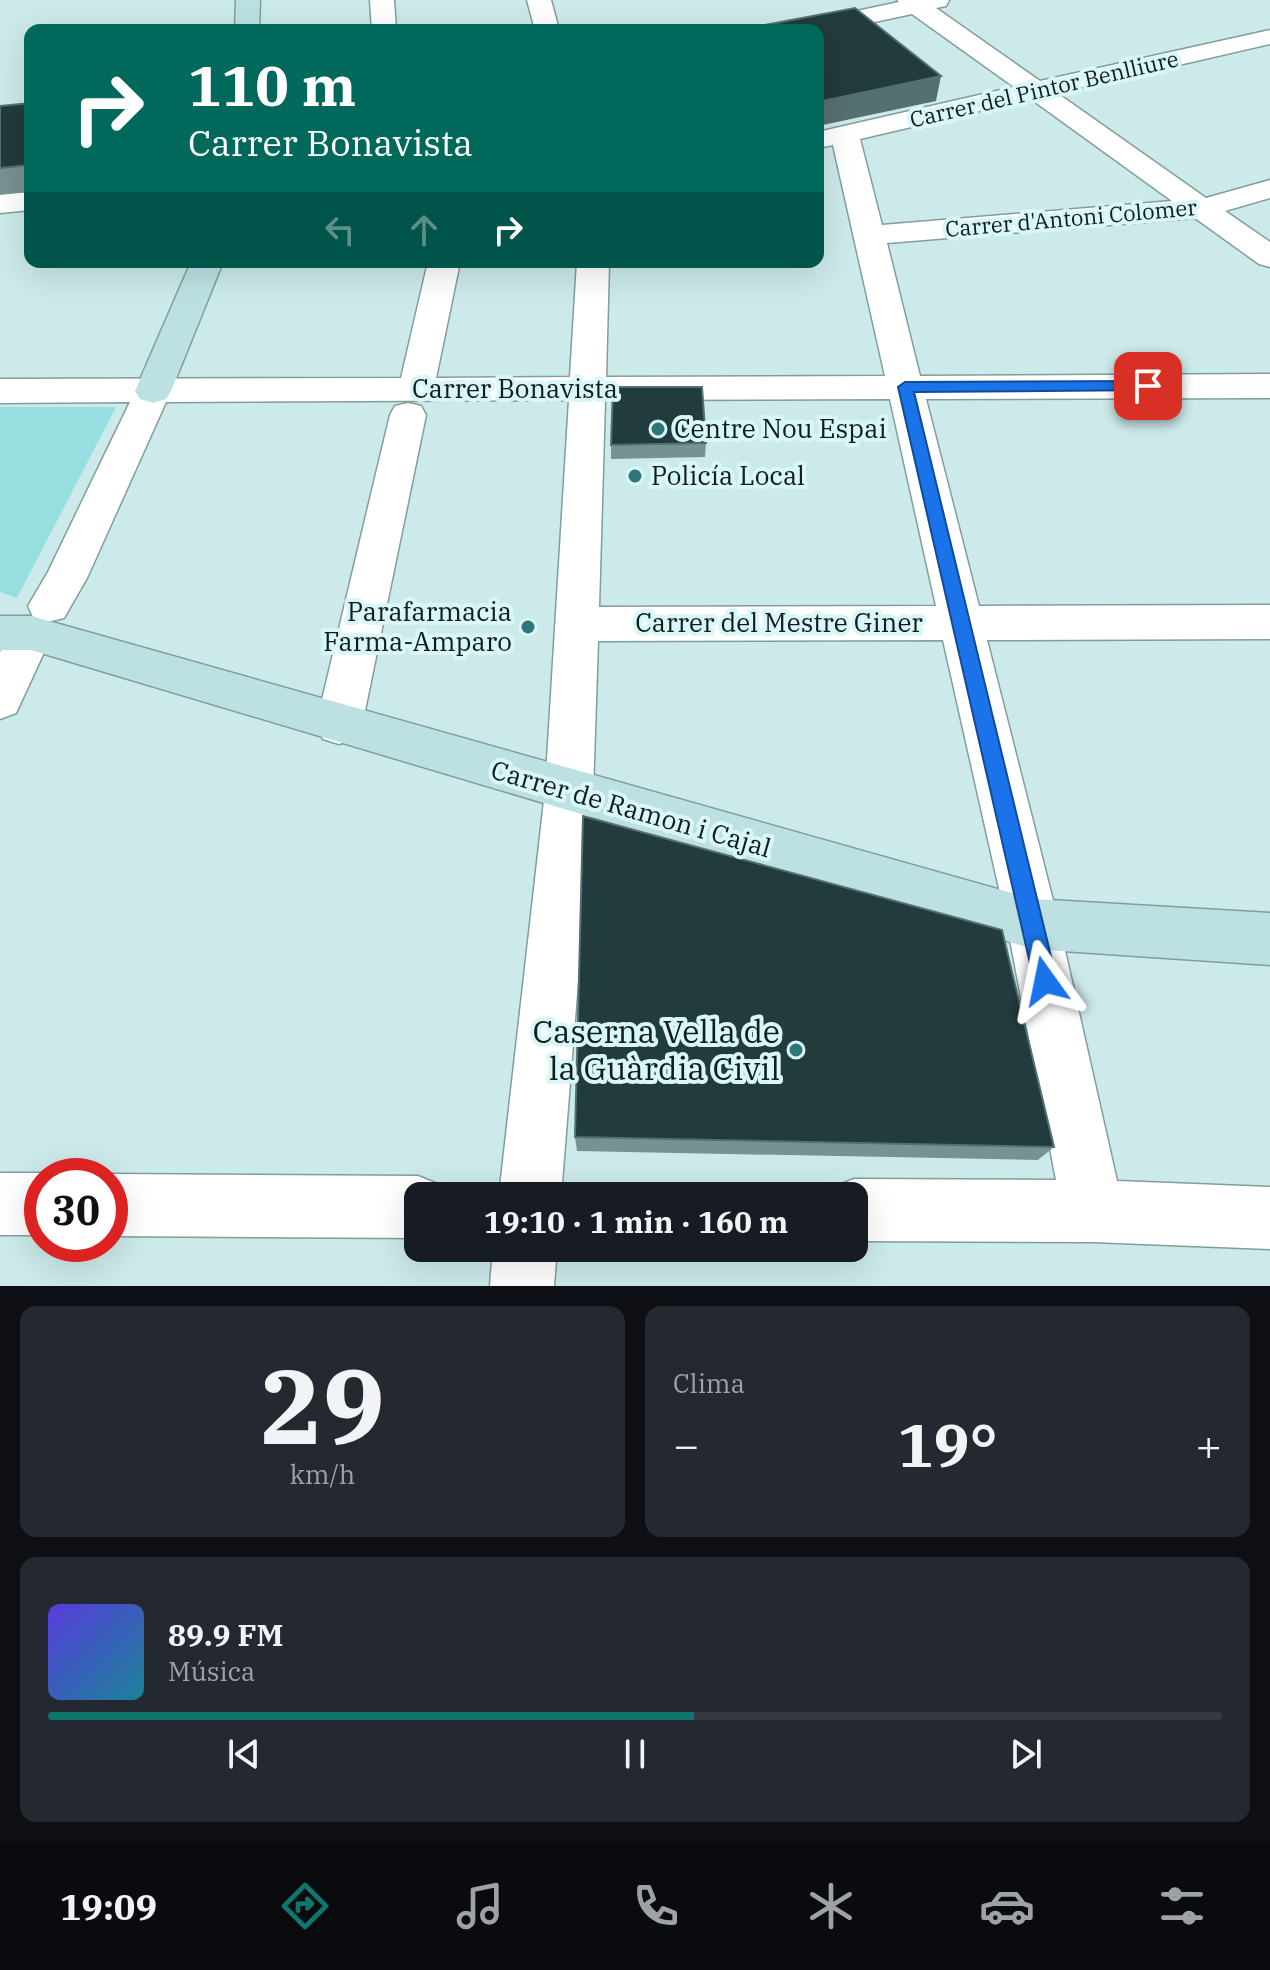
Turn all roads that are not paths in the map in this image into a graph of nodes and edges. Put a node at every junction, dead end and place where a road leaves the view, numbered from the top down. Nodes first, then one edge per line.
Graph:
1 (248, 0) edge
2 (382, 0) edge
3 (539, 0) edge
4 (944, 0) edge
5 (913, 3) edge
6 (247, 24) edge
7 (384, 24) edge
8 (545, 24) edge
9 (824, 24) edge
10 (1270, 37) edge
11 (1038, 91) junction
12 (832, 137) edge
13 (1270, 189) edge
14 (24, 202) edge
15 (0, 204) edge
16 (1203, 208) junction
17 (869, 235) junction
18 (1270, 257) edge
19 (204, 268) edge
20 (443, 268) edge
21 (593, 268) edge
22 (1270, 386) edge
23 (905, 387) junction
24 (588, 388) junction
25 (0, 391) edge
26 (153, 391) junction
27 (412, 402) junction
28 (961, 622) junction
29 (1270, 622) edge
30 (27, 624) edge
31 (576, 624) junction
32 (0, 700) edge
33 (339, 725) junction
34 (569, 792) junction
35 (1033, 924) junction
36 (1270, 939) edge
37 (531, 1182) edge
38 (0, 1204) edge
39 (24, 1204) edge
40 (128, 1205) edge
41 (404, 1207) edge
42 (868, 1210) edge
43 (1093, 1211) junction
44 (1270, 1218) edge
45 (524, 1262) edge
46 (522, 1286) edge

1 - 6 street
2 - 7 street
3 - 8 street
4 - 5 street
5 - 9 street
5 - 11 street
10 - 11 street, Carrer del Pintor Benlliure
11 - 12 street, Carrer del Pintor Benlliure
11 - 16 street
12 - 17 street
13 - 16 street, Carrer d'Antoni Colomer
14 - 15 street
16 - 17 street, Carrer d'Antoni Colomer
16 - 18 street
17 - 23 street
19 - 26 street
20 - 27 street
21 - 24 street
22 - 23 street, Carrer Bonavista
23 - 24 street, Carrer Bonavista
23 - 28 street
24 - 27 street, Carrer Bonavista
24 - 31 street
25 - 26 street, Carrer Bonavista
26 - 27 street, Carrer Bonavista
26 - 30 street
27 - 33 street
28 - 29 street, Carrer del Mestre Giner
28 - 31 street, Carrer del Mestre Giner
28 - 35 street
30 - 32 street
30 - 33 street, Carrer de Ramon i Cajal
31 - 34 street
33 - 34 street, Carrer de Ramon i Cajal
34 - 35 street, Carrer de Ramon i Cajal
34 - 37 street
35 - 36 street, Carrer de Ramon i Cajal
35 - 43 street
38 - 39 street
40 - 41 street
42 - 43 street
43 - 44 street
45 - 46 street

